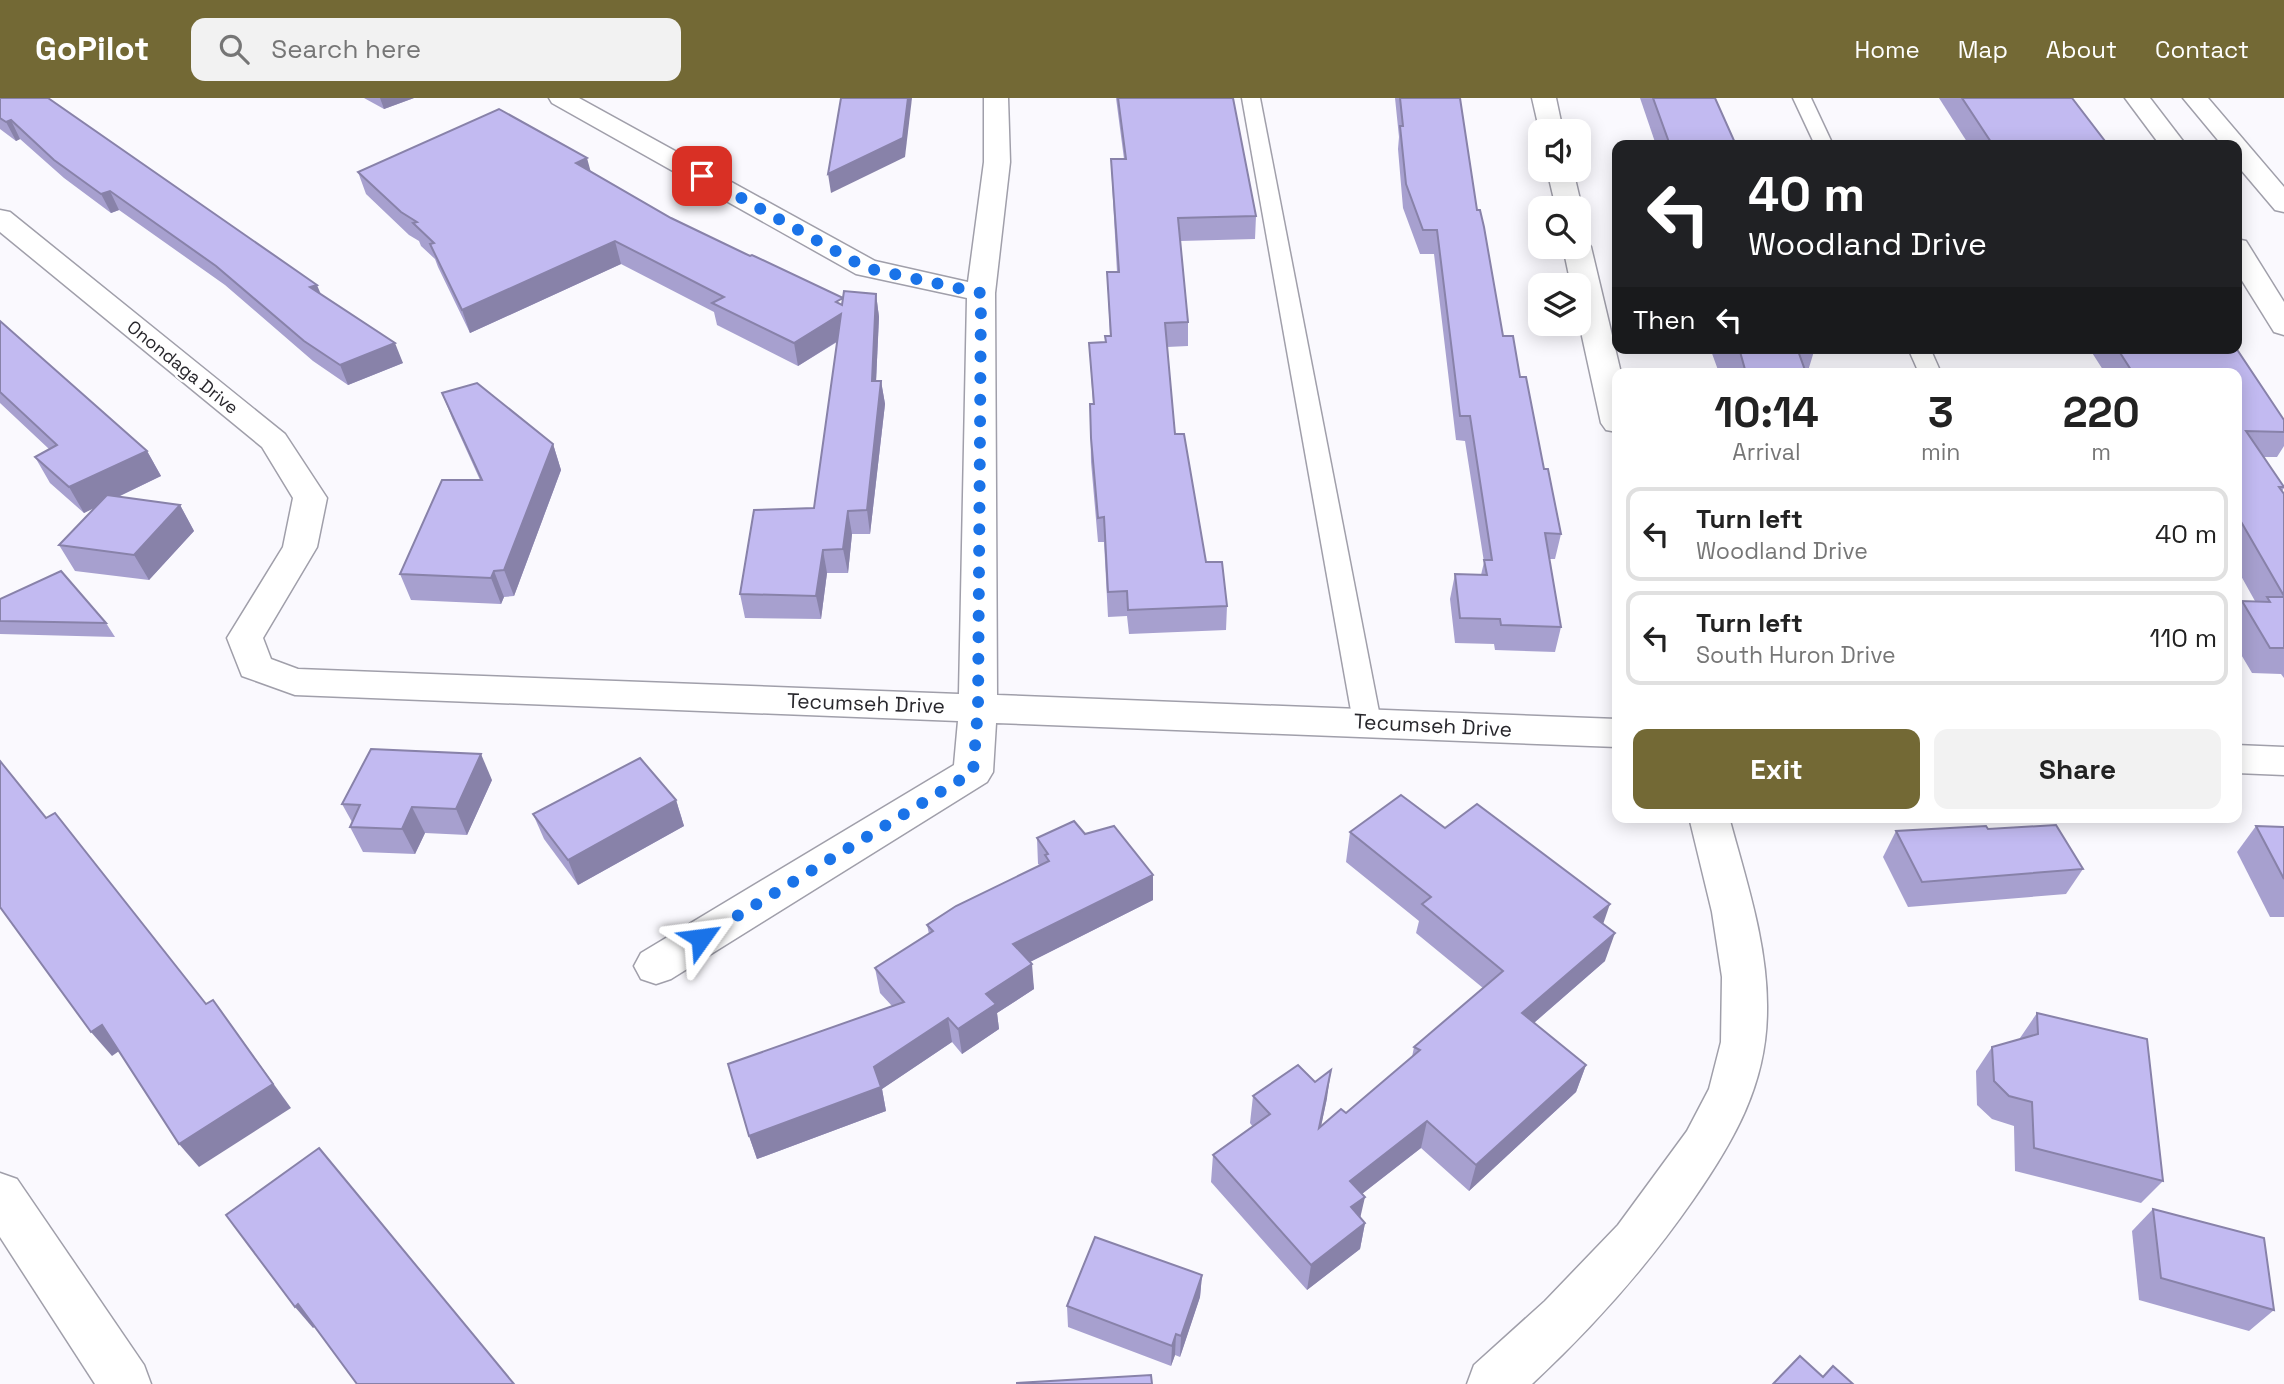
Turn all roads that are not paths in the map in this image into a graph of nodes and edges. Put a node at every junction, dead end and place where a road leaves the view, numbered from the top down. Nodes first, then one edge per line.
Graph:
1 (561, 98) edge
2 (996, 98) edge
3 (1251, 98) edge
4 (1544, 98) edge
5 (1802, 98) edge
6 (2137, 98) edge
7 (2195, 98) edge
8 (1548, 119) edge
9 (1822, 140) edge
10 (2169, 140) edge
11 (2231, 140) edge
12 (2242, 153) edge
13 (2284, 204) edge
14 (0, 218) edge
15 (2242, 257) edge
16 (1580, 259) edge
17 (981, 293) junction
18 (2284, 326) edge
19 (1612, 401) edge
20 (300, 547) joint
21 (978, 708) junction
22 (1367, 722) junction
23 (1612, 733) edge
24 (2242, 759) edge
25 (2284, 761) edge
26 (1711, 823) edge
27 (656, 966) dead end
28 (0, 1195) edge
29 (125, 1384) edge
30 (1493, 1384) edge

1 - 17 street
2 - 17 street
3 - 22 lane
4 - 8 street
5 - 9 lane
6 - 10 street
7 - 11 street
12 - 13 street
14 - 20 street, Onondaga Drive
15 - 18 street
16 - 19 street
17 - 21 street
20 - 21 street, Tecumseh Drive
21 - 22 street, Tecumseh Drive
21 - 27 street
22 - 23 street, Tecumseh Drive
24 - 25 street
26 - 30 street
28 - 29 street

